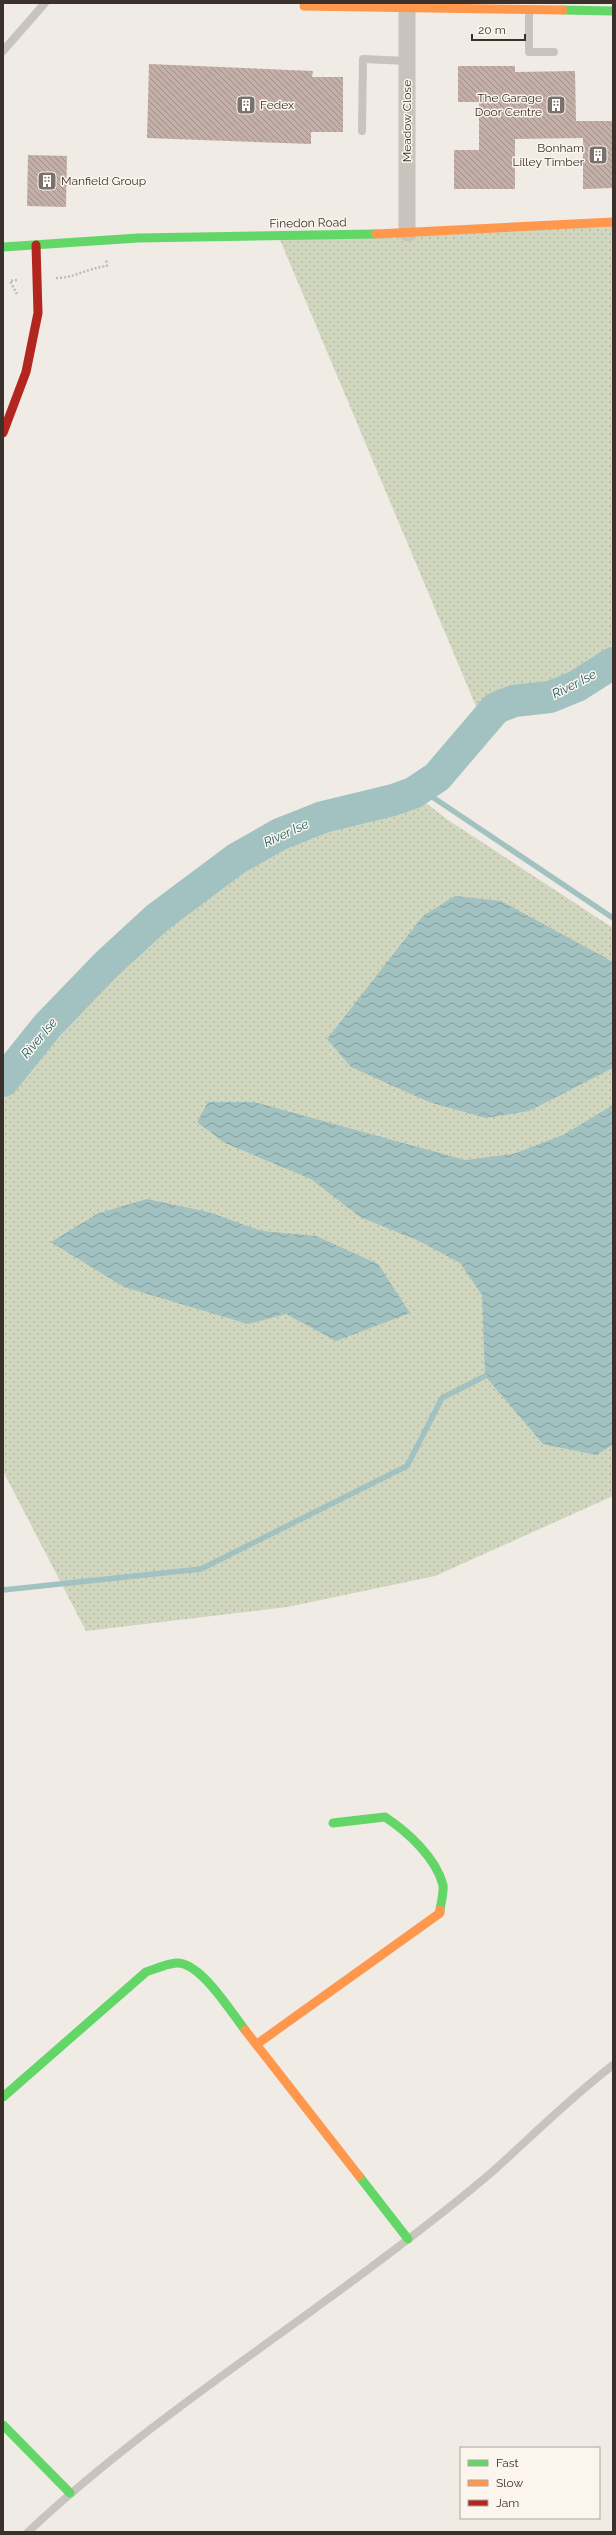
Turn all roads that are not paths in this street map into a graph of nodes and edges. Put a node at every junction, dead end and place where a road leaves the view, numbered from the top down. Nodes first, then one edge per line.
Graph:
1 (44, 3) edge
2 (304, 6) dead end
3 (373, 6) edge
4 (407, 9) junction
5 (529, 11) junction
6 (613, 11) edge
7 (3, 52) edge
8 (554, 52) dead end
9 (408, 61) junction
10 (362, 131) dead end
11 (613, 222) edge
12 (407, 233) junction
13 (36, 245) junction
14 (3, 247) edge
15 (3, 433) edge
16 (333, 1823) dead end
17 (257, 2044) junction
18 (613, 2065) edge
19 (3, 2098) edge
20 (408, 2239) junction
21 (3, 2425) edge
22 (70, 2493) junction
23 (28, 2532) edge

1 - 7 lane
2 - 3 street
3 - 4 street
4 - 5 street
4 - 9 street, Meadow Close
5 - 6 street
5 - 8 lane
9 - 10 lane
9 - 12 street, Meadow Close
11 - 12 street, Finedon Road
12 - 13 street, Finedon Road
13 - 14 street, Finedon Road
13 - 15 street
16 - 17 street
17 - 19 street
17 - 20 street
18 - 20 lane
20 - 22 lane
21 - 22 street
22 - 23 lane

